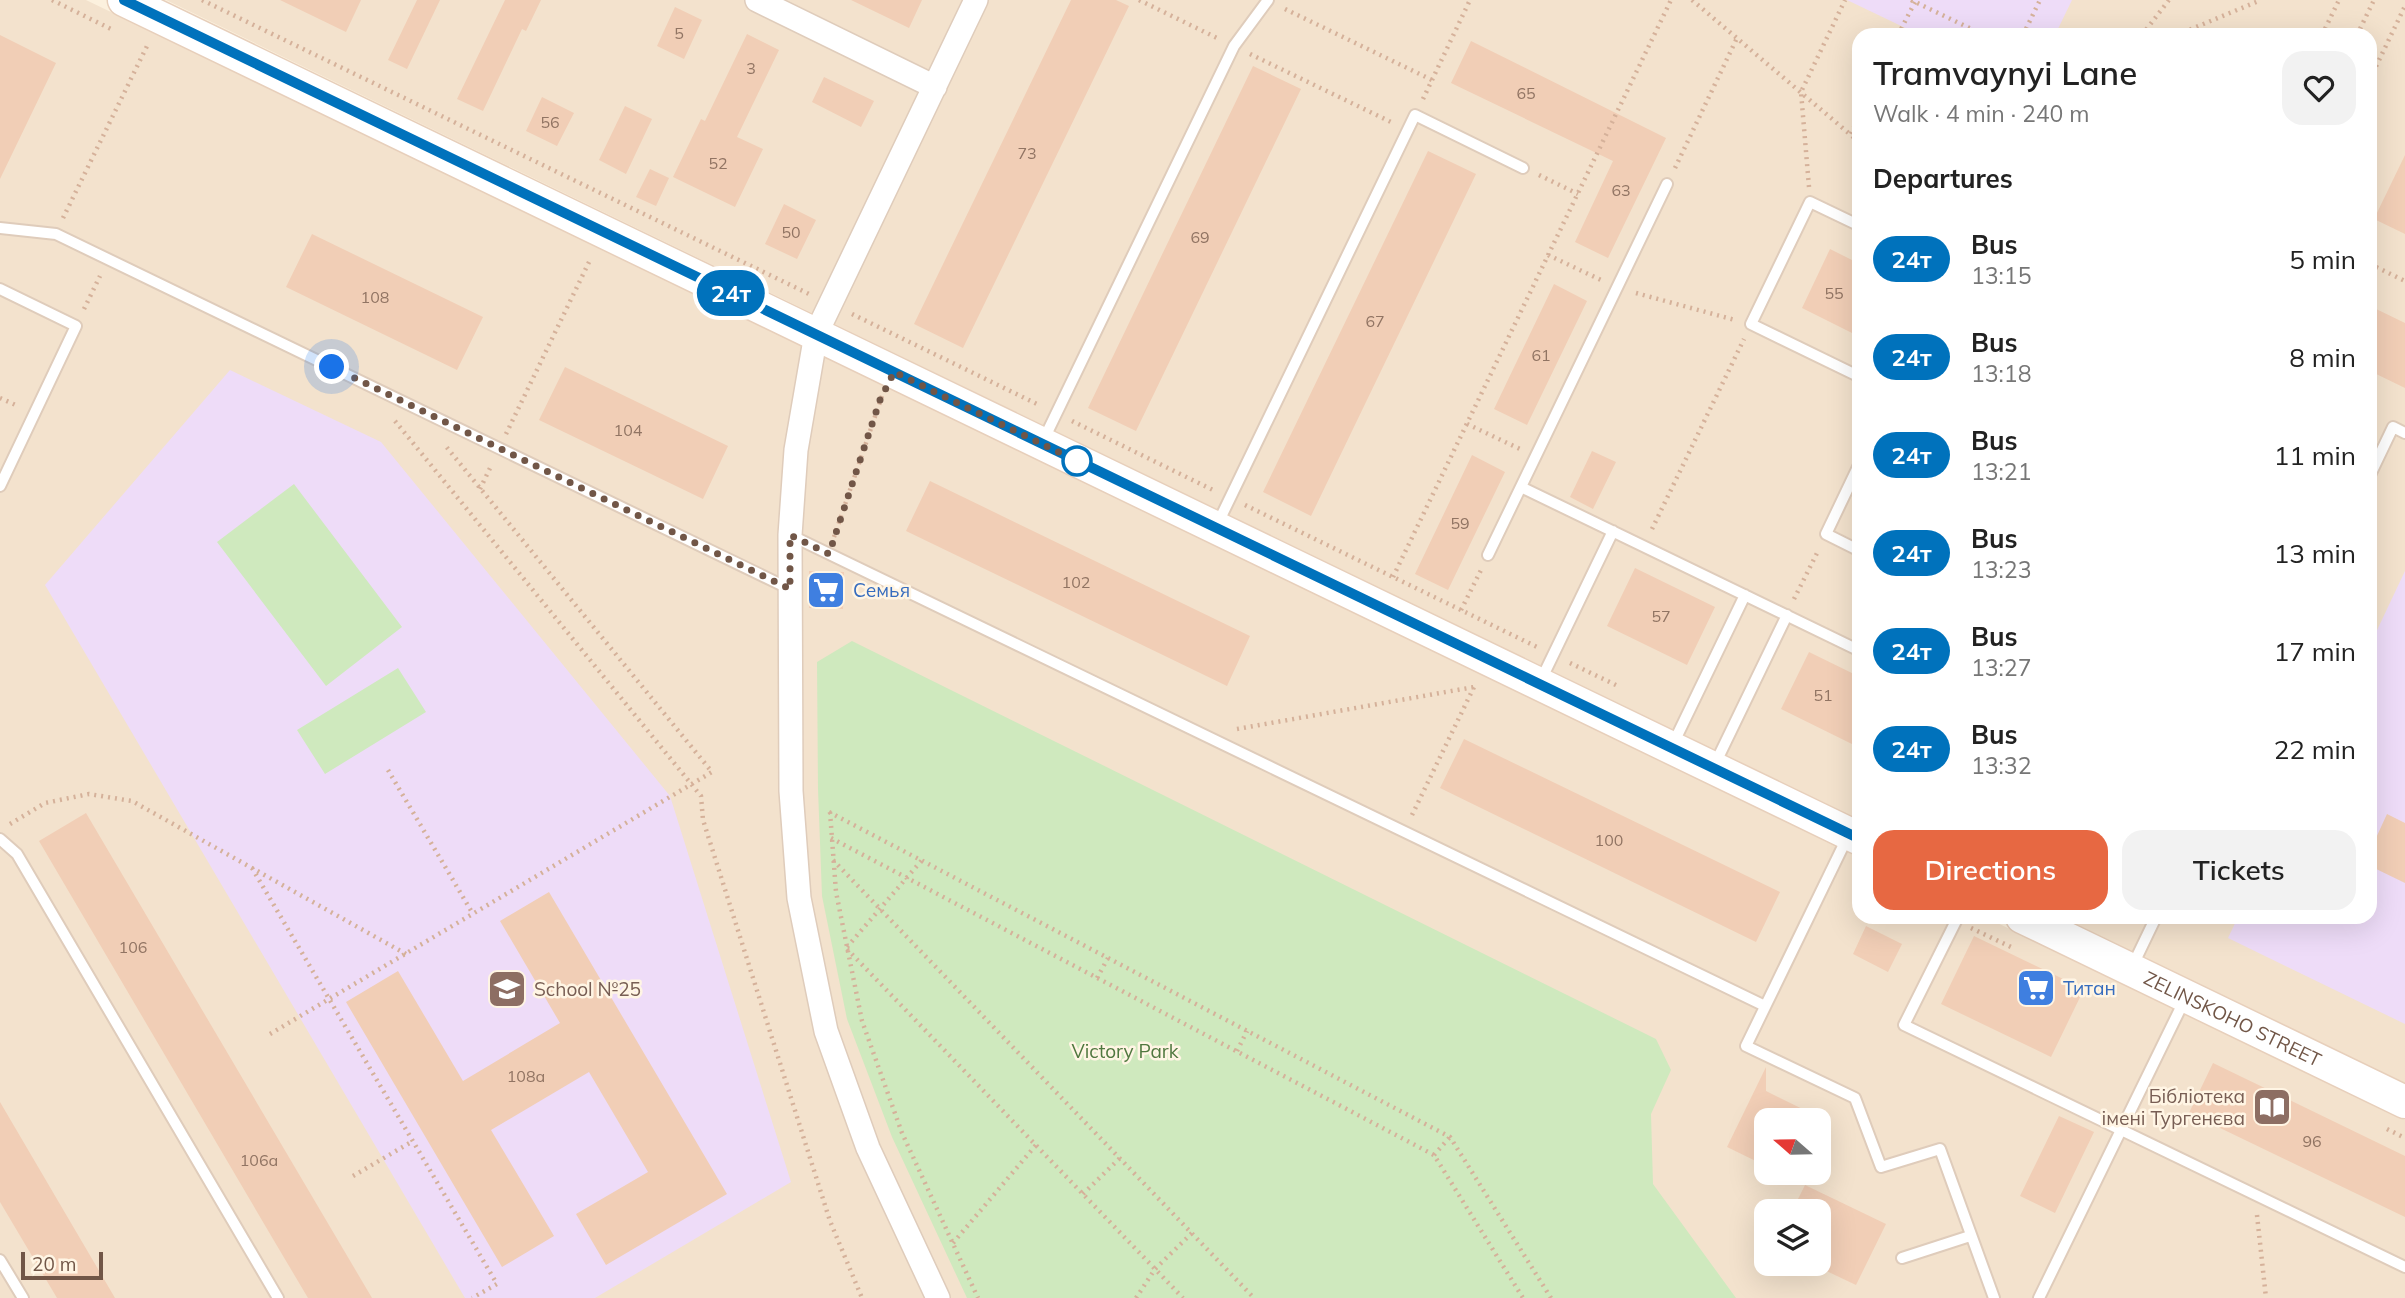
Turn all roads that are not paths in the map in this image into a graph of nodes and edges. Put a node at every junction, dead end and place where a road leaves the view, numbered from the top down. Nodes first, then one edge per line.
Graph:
1 (124, 0) edge
2 (757, 0) edge
3 (976, 0) edge
4 (1268, 0) edge
5 (935, 87) junction
6 (1523, 167) road end
7 (1667, 184) road end
8 (1852, 222) edge
9 (0, 228) edge
10 (0, 289) edge
11 (816, 334) junction
12 (1852, 373) edge
13 (2405, 433) edge
14 (1042, 443) junction
15 (2377, 460) edge
16 (3, 470) edge
17 (1852, 480) edge
18 (0, 486) edge
19 (1521, 486) junction
20 (1216, 527) junction
21 (1613, 531) junction
22 (790, 535) junction
23 (1852, 547) edge
24 (1488, 555) road end
25 (790, 589) junction
26 (1745, 595) junction
27 (1787, 615) junction
28 (1852, 647) edge
29 (1539, 684) junction
30 (1671, 747) junction
31 (1713, 768) junction
32 (1852, 834) edge
33 (0, 839) edge
34 (1852, 839) edge
35 (1954, 924) edge
36 (2036, 924) edge
37 (2153, 924) edge
38 (2131, 970) junction
39 (2186, 996) junction
40 (1765, 1006) junction
41 (2405, 1102) edge
42 (2121, 1130) junction
43 (1970, 1236) junction
44 (1902, 1258) dead end
45 (0, 1260) edge
46 (2405, 1267) edge
47 (936, 1297) edge
48 (23, 1298) edge
49 (278, 1298) edge
50 (1994, 1298) edge
51 (2039, 1298) edge

1 - 11 street
2 - 5 street
3 - 5 street
4 - 14 lane
5 - 11 street
6 - 20 lane
7 - 19 lane
8 - 12 lane
9 - 25 lane
10 - 16 lane
11 - 14 street
11 - 22 street
13 - 15 lane
14 - 20 street
16 - 18 lane
17 - 23 lane
19 - 21 lane
19 - 24 lane
20 - 29 street
21 - 26 lane
21 - 29 lane
22 - 25 street
22 - 40 lane
25 - 47 street
26 - 27 lane
26 - 30 lane
27 - 28 lane
27 - 31 lane
29 - 30 street
30 - 31 street
31 - 32 street
33 - 49 lane
34 - 40 lane
35 - 42 lane
36 - 38 street, ZELINSKOHO STREET
37 - 38 lane
38 - 39 street, ZELINSKOHO STREET
39 - 41 street, ZELINSKOHO STREET
39 - 42 lane
40 - 43 lane
42 - 46 lane
42 - 51 lane
43 - 44 lane
43 - 50 lane
45 - 48 lane

